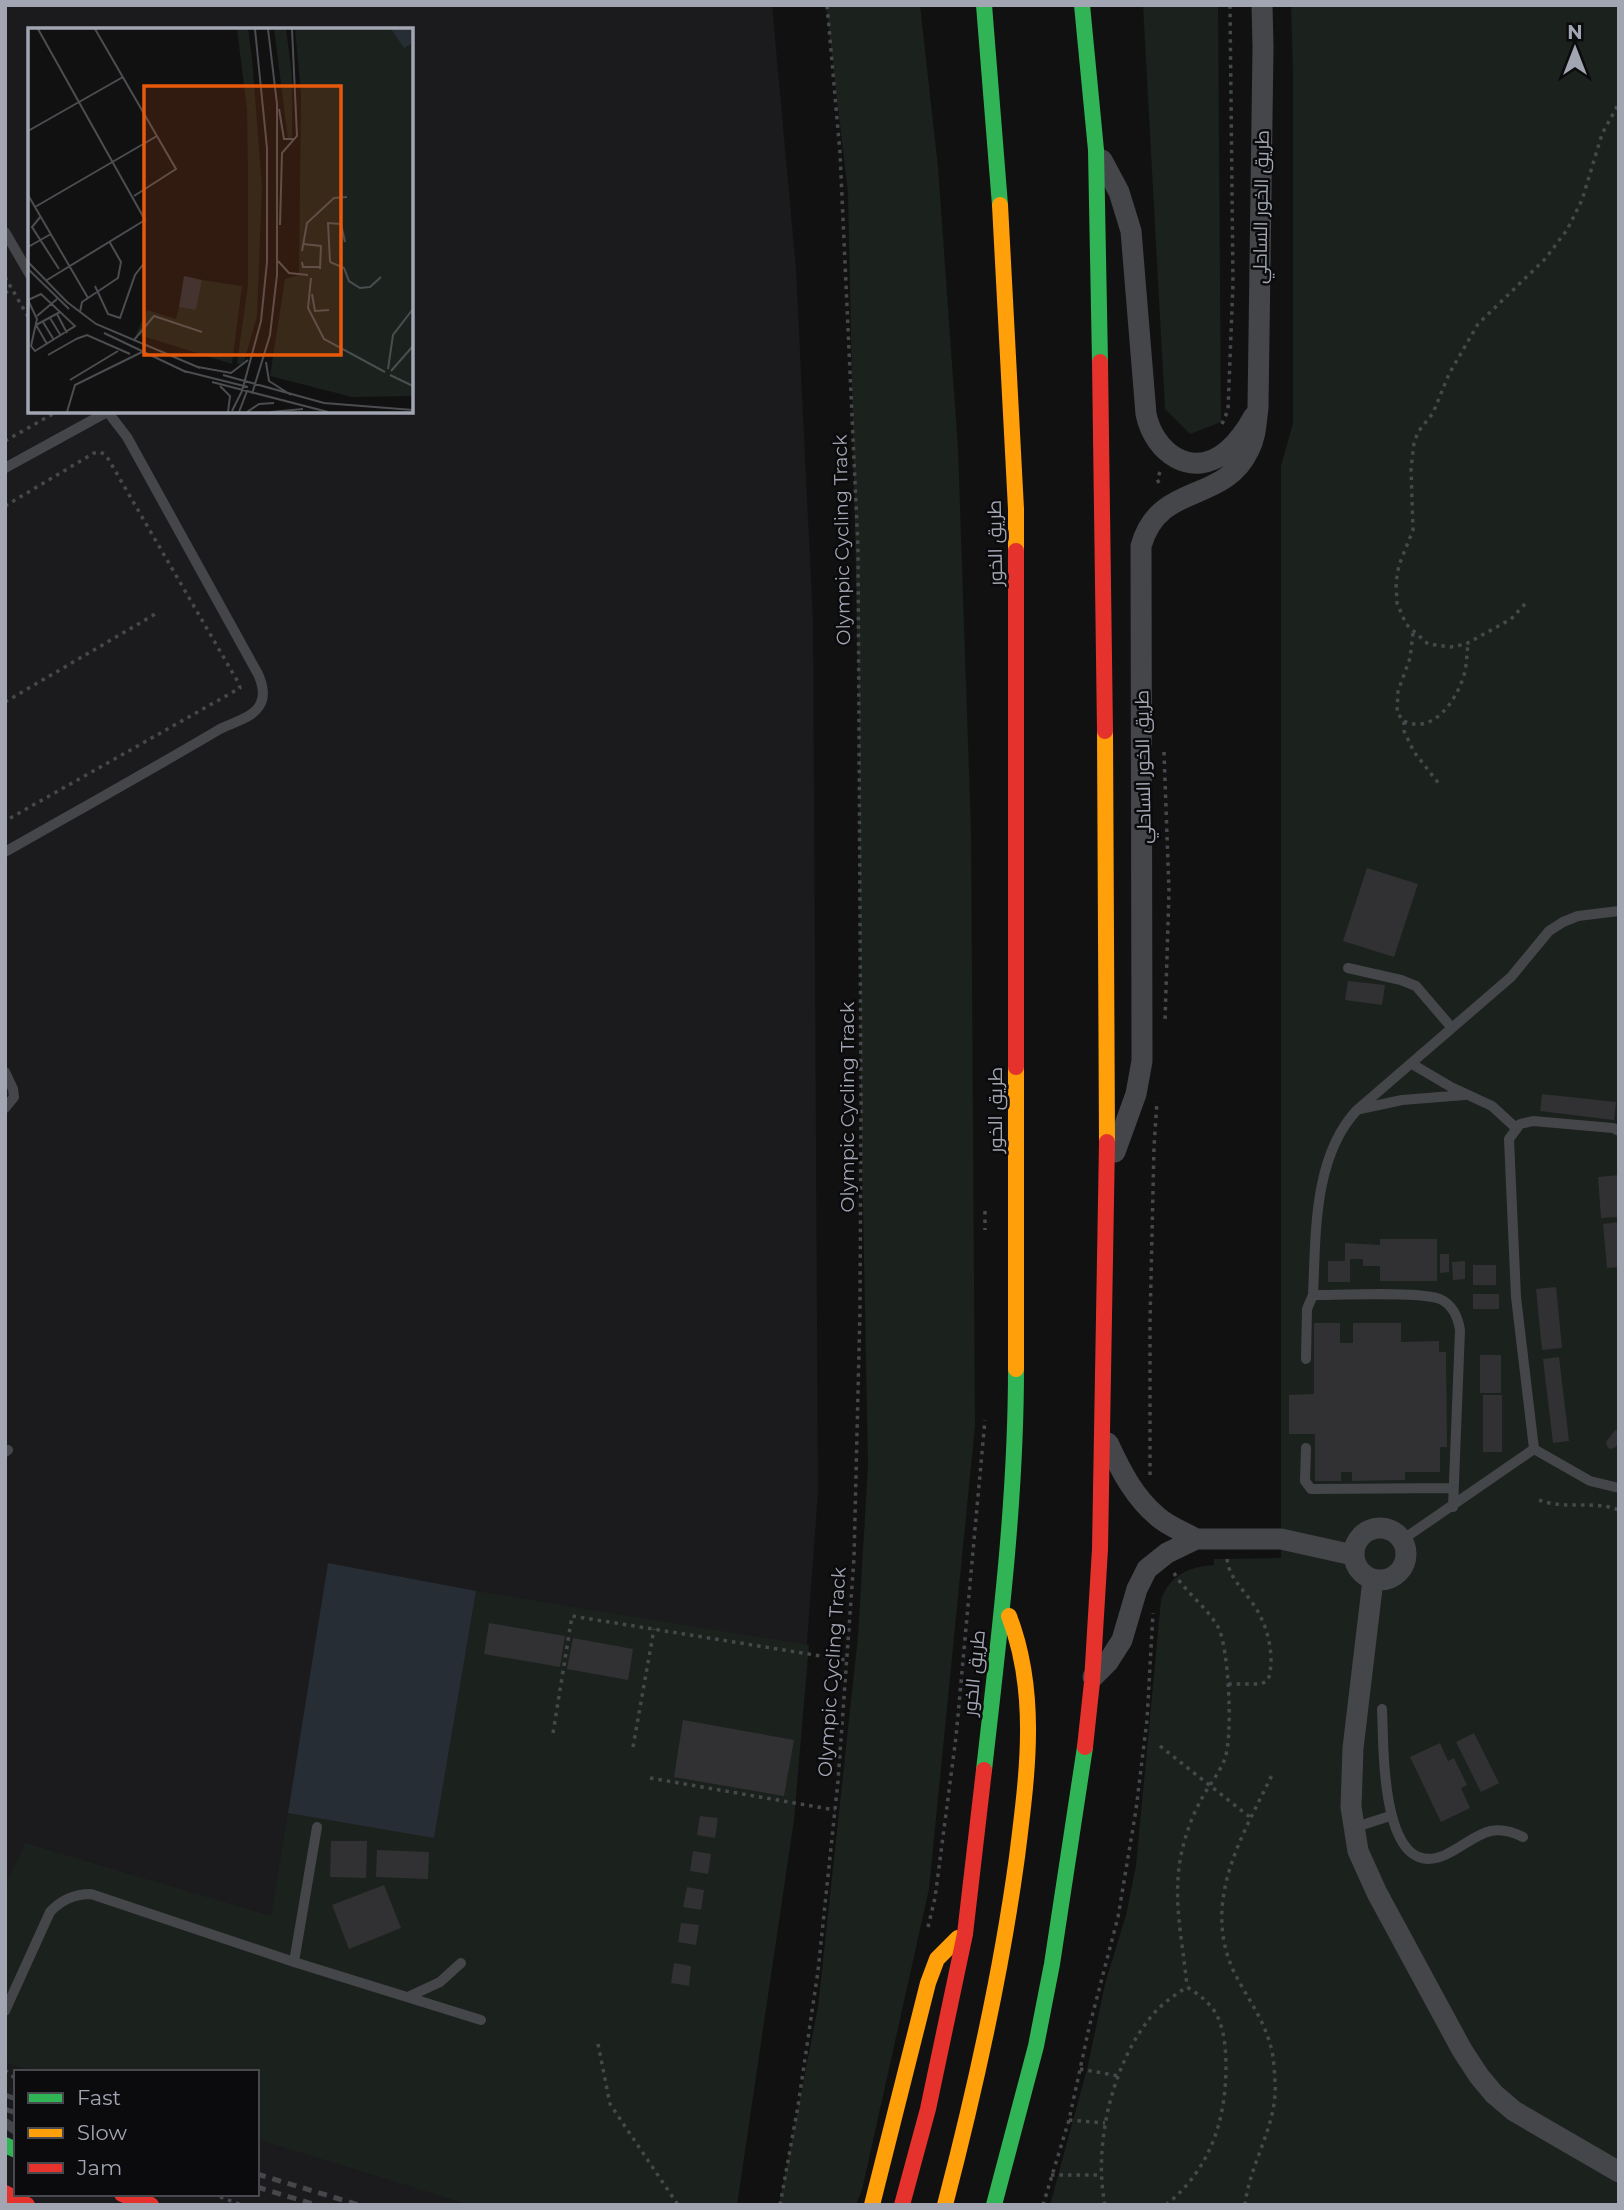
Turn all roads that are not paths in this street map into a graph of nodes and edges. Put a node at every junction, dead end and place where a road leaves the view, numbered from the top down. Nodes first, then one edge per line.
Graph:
1 (984, 5) edge
2 (1082, 5) edge
3 (1262, 5) edge
4 (1096, 150) junction
5 (5, 232) edge
6 (28, 272) edge
7 (1258, 408) junction
8 (105, 413) edge
9 (108, 413) edge
10 (5, 468) edge
11 (5, 852) edge
12 (1619, 911) edge
13 (1348, 968) dead end
14 (1452, 1028) junction
15 (1412, 1064) junction
16 (5, 1072) edge
17 (1468, 1095) junction
18 (5, 1108) edge
19 (1357, 1110) junction
20 (1516, 1128) junction
21 (1619, 1131) edge
22 (1107, 1177) junction
23 (1313, 1295) junction
24 (1306, 1359) dead end
25 (1103, 1433) junction
26 (1306, 1448) dead end
27 (1534, 1449) junction
28 (1452, 1488) junction
29 (1619, 1488) edge
30 (1452, 1507) junction
31 (1196, 1539) junction
32 (1402, 1540) junction
33 (1353, 1555) junction
34 (1373, 1580) junction
35 (1002, 1602) junction
36 (1092, 1678) junction
37 (1382, 1709) dead end
38 (1390, 1816) junction
39 (317, 1827) dead end
40 (1353, 1828) junction
41 (1523, 1837) dead end
42 (965, 1934) junction
43 (294, 1962) junction
44 (461, 1963) dead end
45 (410, 1996) junction
46 (5, 2011) edge
47 (481, 2020) dead end
48 (1619, 2172) edge
49 (5, 2193) edge
50 (127, 2196) edge
51 (27, 2205) edge
52 (151, 2205) edge
53 (872, 2205) edge
54 (902, 2205) edge
55 (945, 2205) edge
56 (994, 2205) edge

1 - 35 main road, طريق الخور
2 - 4 main road
3 - 7 street, طريق الخور الساحلي
4 - 7 street
4 - 22 main road
5 - 6 lane
7 - 22 street, طريق الخور الساحلي
8 - 10 lane
9 - 11 lane
12 - 14 lane
13 - 14 lane
14 - 15 lane
15 - 17 lane
15 - 19 lane
16 - 18 lane
17 - 19 lane
17 - 20 lane
19 - 23 lane
20 - 21 lane
20 - 27 lane
22 - 25 main road
23 - 24 lane
23 - 28 lane
25 - 31 street
25 - 36 main road
26 - 28 lane
27 - 29 lane
27 - 30 lane
28 - 30 lane
30 - 32 lane
31 - 33 street
31 - 36 street
32 - 33 street
32 - 34 street
33 - 34 street
34 - 40 street
35 - 42 main road, طريق الخور
35 - 55 main road
36 - 56 main road
37 - 38 lane
38 - 40 lane
38 - 41 lane
39 - 43 lane
40 - 48 street
42 - 53 main road
42 - 54 main road, طريق الخور
43 - 45 lane
43 - 46 lane
44 - 45 lane
45 - 47 lane
49 - 51 main road
50 - 52 main road

